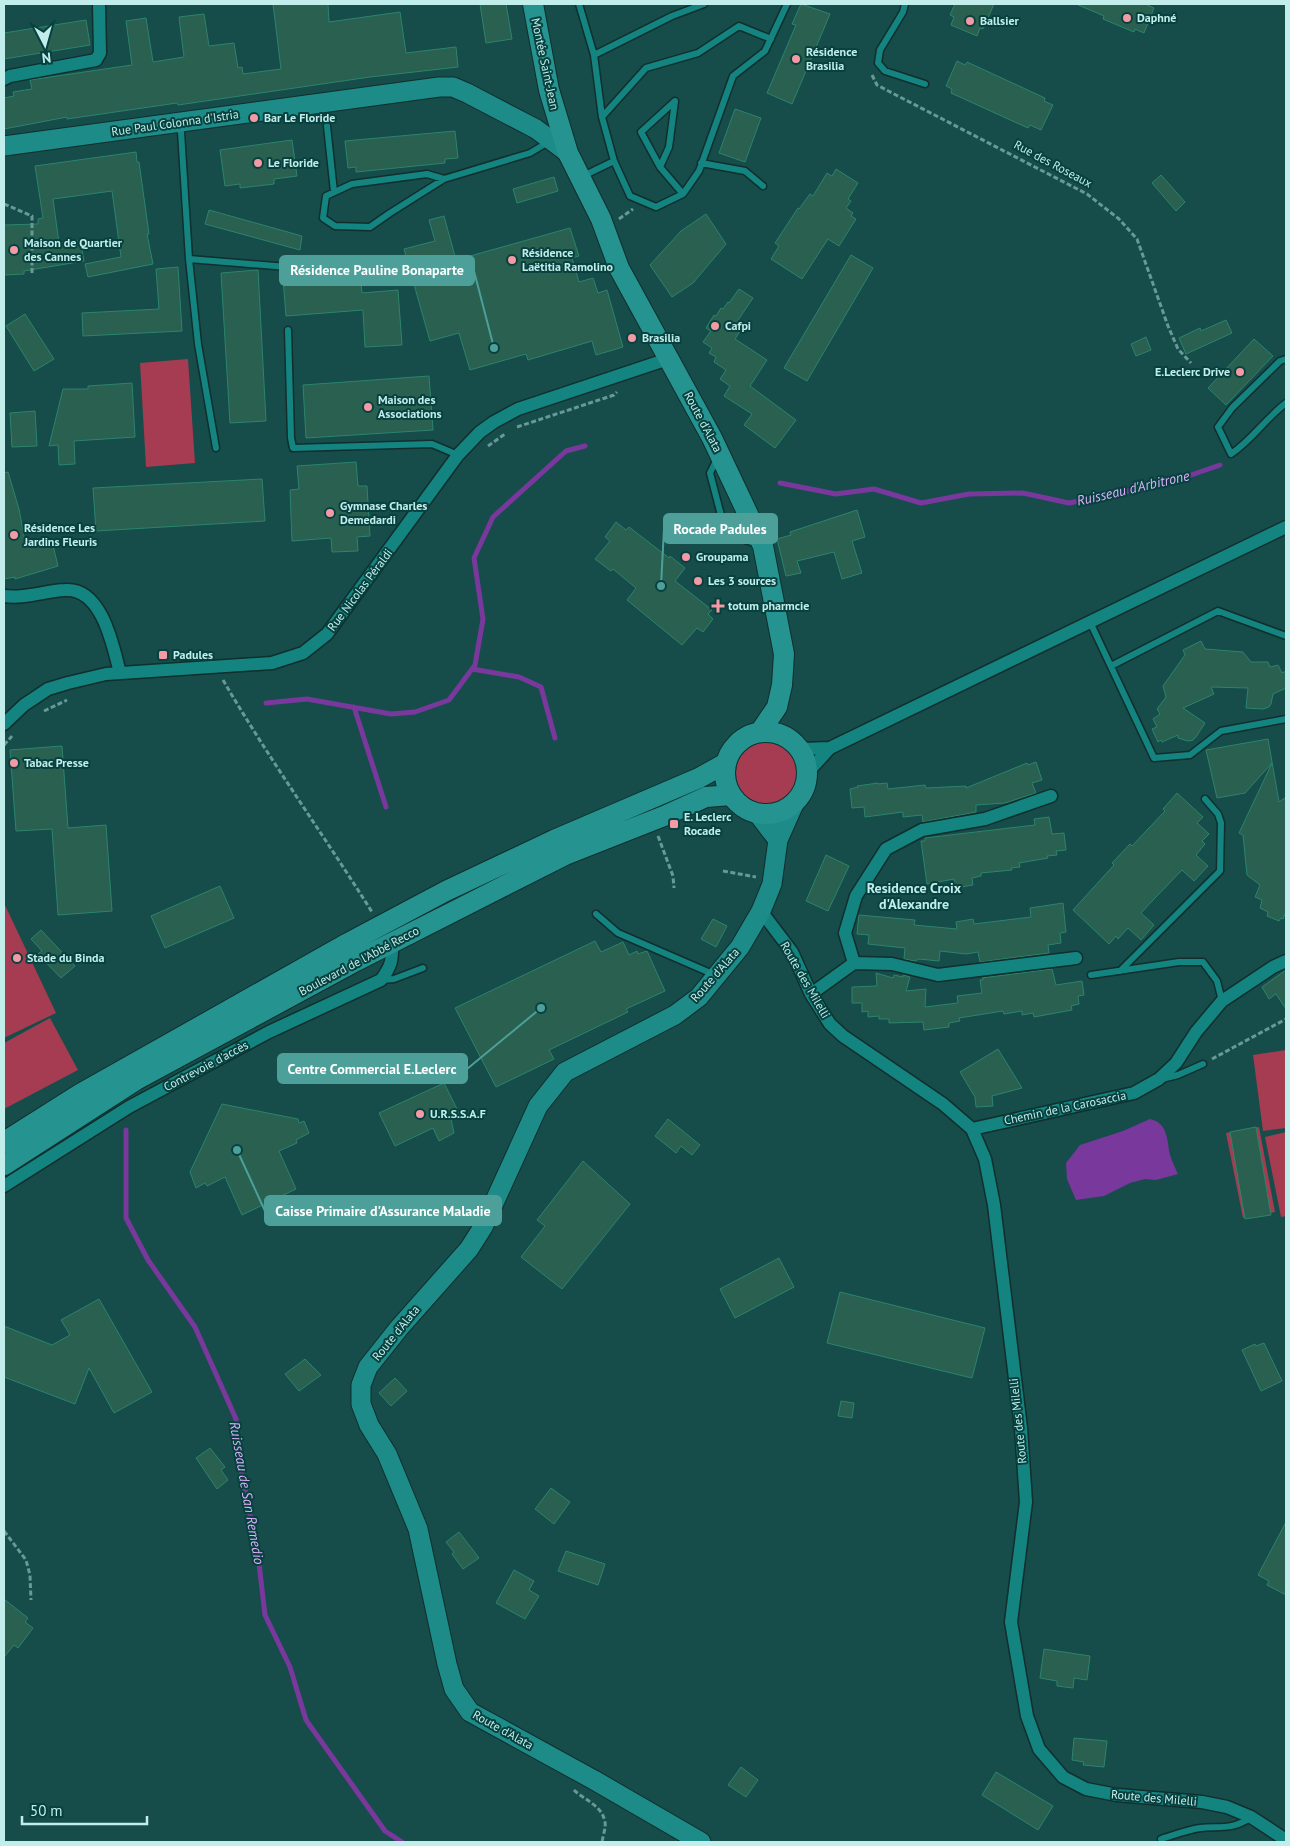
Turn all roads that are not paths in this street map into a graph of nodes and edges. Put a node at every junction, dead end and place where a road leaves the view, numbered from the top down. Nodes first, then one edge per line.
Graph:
1 (99, 4) edge
2 (533, 4) edge
3 (579, 4) edge
4 (704, 4) edge
5 (787, 4) edge
6 (905, 4) edge
7 (771, 39) junction
8 (594, 55) junction
9 (4, 79) edge
10 (925, 84) dead end
11 (602, 117) junction
12 (176, 123) junction
13 (327, 126) dead end
14 (551, 140) junction
15 (4, 146) edge
16 (568, 153) junction
17 (614, 161) junction
18 (702, 163) junction
19 (660, 167) junction
20 (580, 177) junction
21 (444, 179) junction
22 (763, 186) dead end
23 (334, 192) junction
24 (683, 194) junction
25 (189, 259) junction
26 (393, 271) dead end
27 (288, 330) dead end
28 (668, 359) junction
29 (1286, 360) edge
30 (1286, 403) edge
31 (216, 448) dead end
32 (720, 454) junction
33 (458, 455) junction
34 (722, 519) junction
35 (1286, 528) edge
36 (699, 539) dead end
37 (763, 546) junction
38 (4, 596) edge
39 (1090, 622) junction
40 (1286, 636) edge
41 (1111, 666) junction
42 (120, 674) junction
43 (777, 707) junction
44 (1286, 719) edge
45 (4, 724) edge
46 (760, 732) junction
47 (783, 735) junction
48 (830, 748) junction
49 (800, 750) junction
50 (726, 763) junction
51 (808, 772) junction
52 (731, 795) junction
53 (1051, 796) dead end
54 (1204, 799) dead end
55 (794, 804) junction
56 (758, 814) junction
57 (778, 840) junction
58 (762, 911) junction
59 (596, 914) dead end
60 (391, 944) junction
61 (1076, 958) dead end
62 (1286, 961) edge
63 (854, 963) junction
64 (423, 968) dead end
65 (1120, 971) junction
66 (1091, 975) dead end
67 (716, 976) junction
68 (381, 980) junction
69 (811, 994) junction
70 (1222, 1001) junction
71 (1203, 1064) road end
72 (1159, 1079) junction
73 (972, 1129) junction
74 (4, 1142) edge
75 (4, 1165) edge
76 (4, 1186) edge
77 (1251, 1817) junction
78 (1162, 1839) dead end
79 (1286, 1840) edge
80 (701, 1842) edge

1 - 9 street
2 - 16 main road, Montée Saint-Jean
3 - 8 lane
4 - 8 lane
5 - 7 lane
6 - 10 lane
7 - 11 lane
7 - 18 lane
8 - 11 lane
11 - 17 lane
12 - 14 street, Rue Paul Colonna d'Istria
12 - 15 street, Rue Paul Colonna d'Istria
12 - 25 lane
13 - 23 lane
14 - 16 street, Rue Paul Colonna d'Istria
14 - 21 lane
16 - 20 main road, Route d'Alata
17 - 20 lane
17 - 24 lane
18 - 22 lane
18 - 24 lane
19 - 19 lane
19 - 24 lane
20 - 28 main road, Route d'Alata
21 - 23 lane
21 - 23 lane
25 - 26 lane
25 - 31 lane
27 - 33 lane
28 - 32 main road, Route d'Alata
28 - 33 street, Rue Nicolas Péraldi
29 - 30 lane
32 - 34 lane
32 - 37 main road, Route d'Alata
33 - 42 street, Rue Nicolas Péraldi
34 - 36 lane
34 - 37 lane
35 - 39 street
37 - 43 main road, Route d'Alata
38 - 42 street
39 - 41 lane
39 - 48 street
40 - 41 lane
41 - 44 lane
42 - 45 street, Rue Nicolas Péraldi
43 - 46 main road, Route d'Alata
43 - 47 main road, Route d'Alata
46 - 47 main road
46 - 50 main road
47 - 49 main road
48 - 49 street
48 - 51 street
49 - 51 main road
50 - 52 main road
50 - 74 main road, Boulevard de l'Abbé Recco
51 - 55 main road
52 - 56 main road
52 - 60 main road, Boulevard de l'Abbé Recco
53 - 63 street
54 - 65 lane
55 - 56 main road
55 - 57 street, Route d'Alata
56 - 57 street
57 - 58 street, Route d'Alata
58 - 67 street, Route d'Alata
58 - 69 street, Route des Milelli
59 - 67 lane
60 - 68 street
60 - 75 main road, Boulevard de l'Abbé Recco
61 - 63 street
62 - 70 street, Chemin de la Carosaccia
63 - 69 street
64 - 68 lane
65 - 66 lane
65 - 70 lane
67 - 80 street, Route d'Alata
68 - 76 street, Contrevoie d'accès
69 - 73 street, Route des Milelli
70 - 72 street, Chemin de la Carosaccia
71 - 72 lane
72 - 73 street, Chemin de la Carosaccia
73 - 77 street, Route des Milelli
77 - 78 lane
77 - 79 street, Route des Milelli

